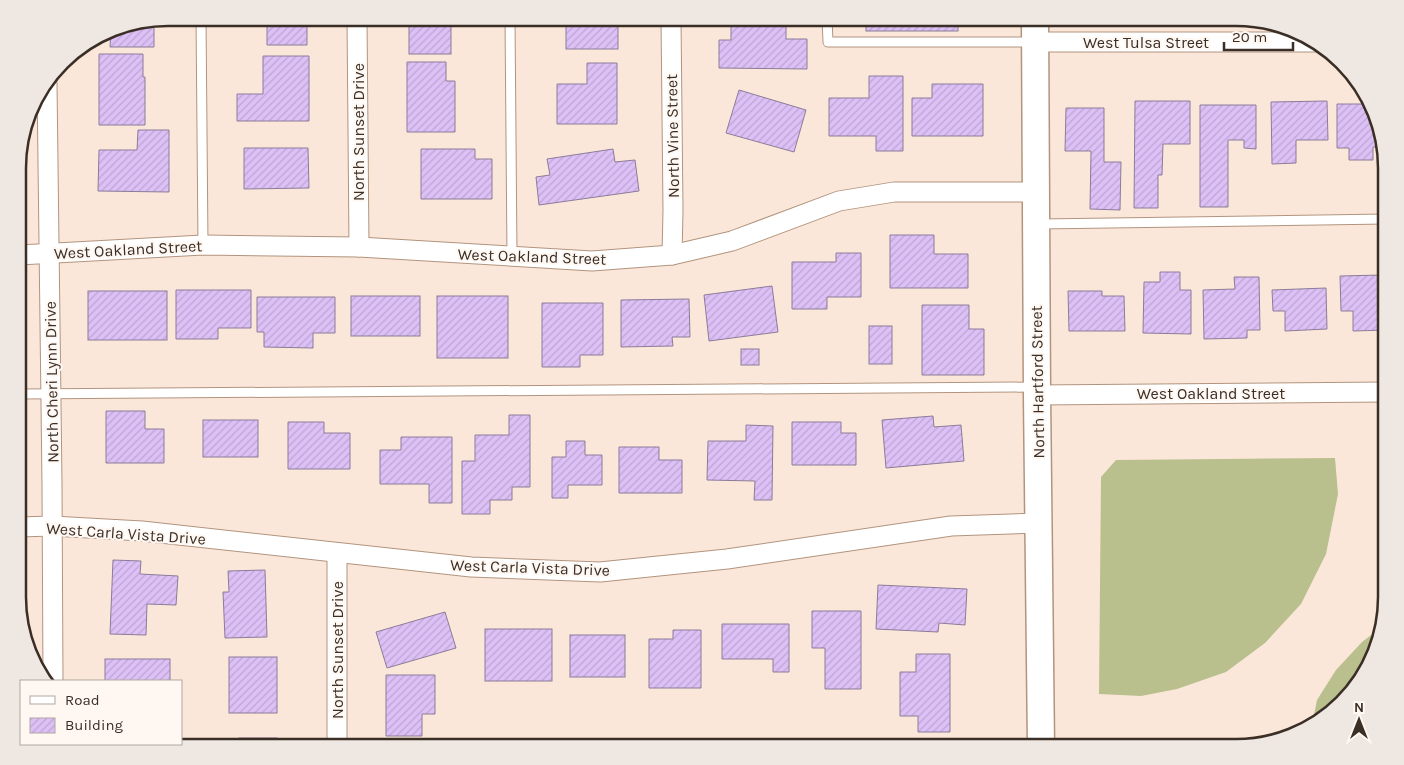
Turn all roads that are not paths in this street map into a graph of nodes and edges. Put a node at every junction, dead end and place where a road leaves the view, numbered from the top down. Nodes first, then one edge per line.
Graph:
1 (201, 26) edge
2 (357, 26) edge
3 (510, 26) edge
4 (670, 26) edge
5 (827, 26) edge
6 (1035, 30) edge
7 (1298, 41) edge
8 (47, 94) edge
9 (1037, 192) junction
10 (1378, 219) edge
11 (1037, 224) junction
12 (203, 245) junction
13 (359, 247) junction
14 (49, 253) junction
15 (27, 254) edge
16 (672, 255) junction
17 (512, 256) junction
18 (1037, 390) junction
19 (1378, 392) edge
20 (50, 393) junction
21 (26, 394) edge
22 (1039, 523) junction
23 (52, 526) junction
24 (26, 527) edge
25 (337, 553) junction
26 (53, 679) edge
27 (1041, 738) edge
28 (337, 739) edge

1 - 12 lane
2 - 13 street, North Sunset Drive
3 - 17 lane
4 - 16 street, North Vine Street
5 - 6 lane
6 - 7 street, West Tulsa Street
6 - 9 street, North Hartford Street
8 - 14 street, North Cheri Lynn Drive
9 - 11 street, North Hartford Street
9 - 16 street, West Oakland Street
10 - 11 lane
11 - 18 street, North Hartford Street
12 - 13 street, West Oakland Street
12 - 14 street, West Oakland Street
13 - 17 street, West Oakland Street
14 - 15 street, West Oakland Street
14 - 20 street, North Cheri Lynn Drive
16 - 17 street, West Oakland Street
18 - 19 street, West Oakland Street
18 - 20 lane
18 - 22 street, North Hartford Street
20 - 21 lane
20 - 23 street, North Cheri Lynn Drive
22 - 25 street, West Carla Vista Drive
22 - 27 street, North Hartford Street
23 - 24 street, West Carla Vista Drive
23 - 25 street, West Carla Vista Drive
23 - 26 street, North Cheri Lynn Drive
25 - 28 street, North Sunset Drive

